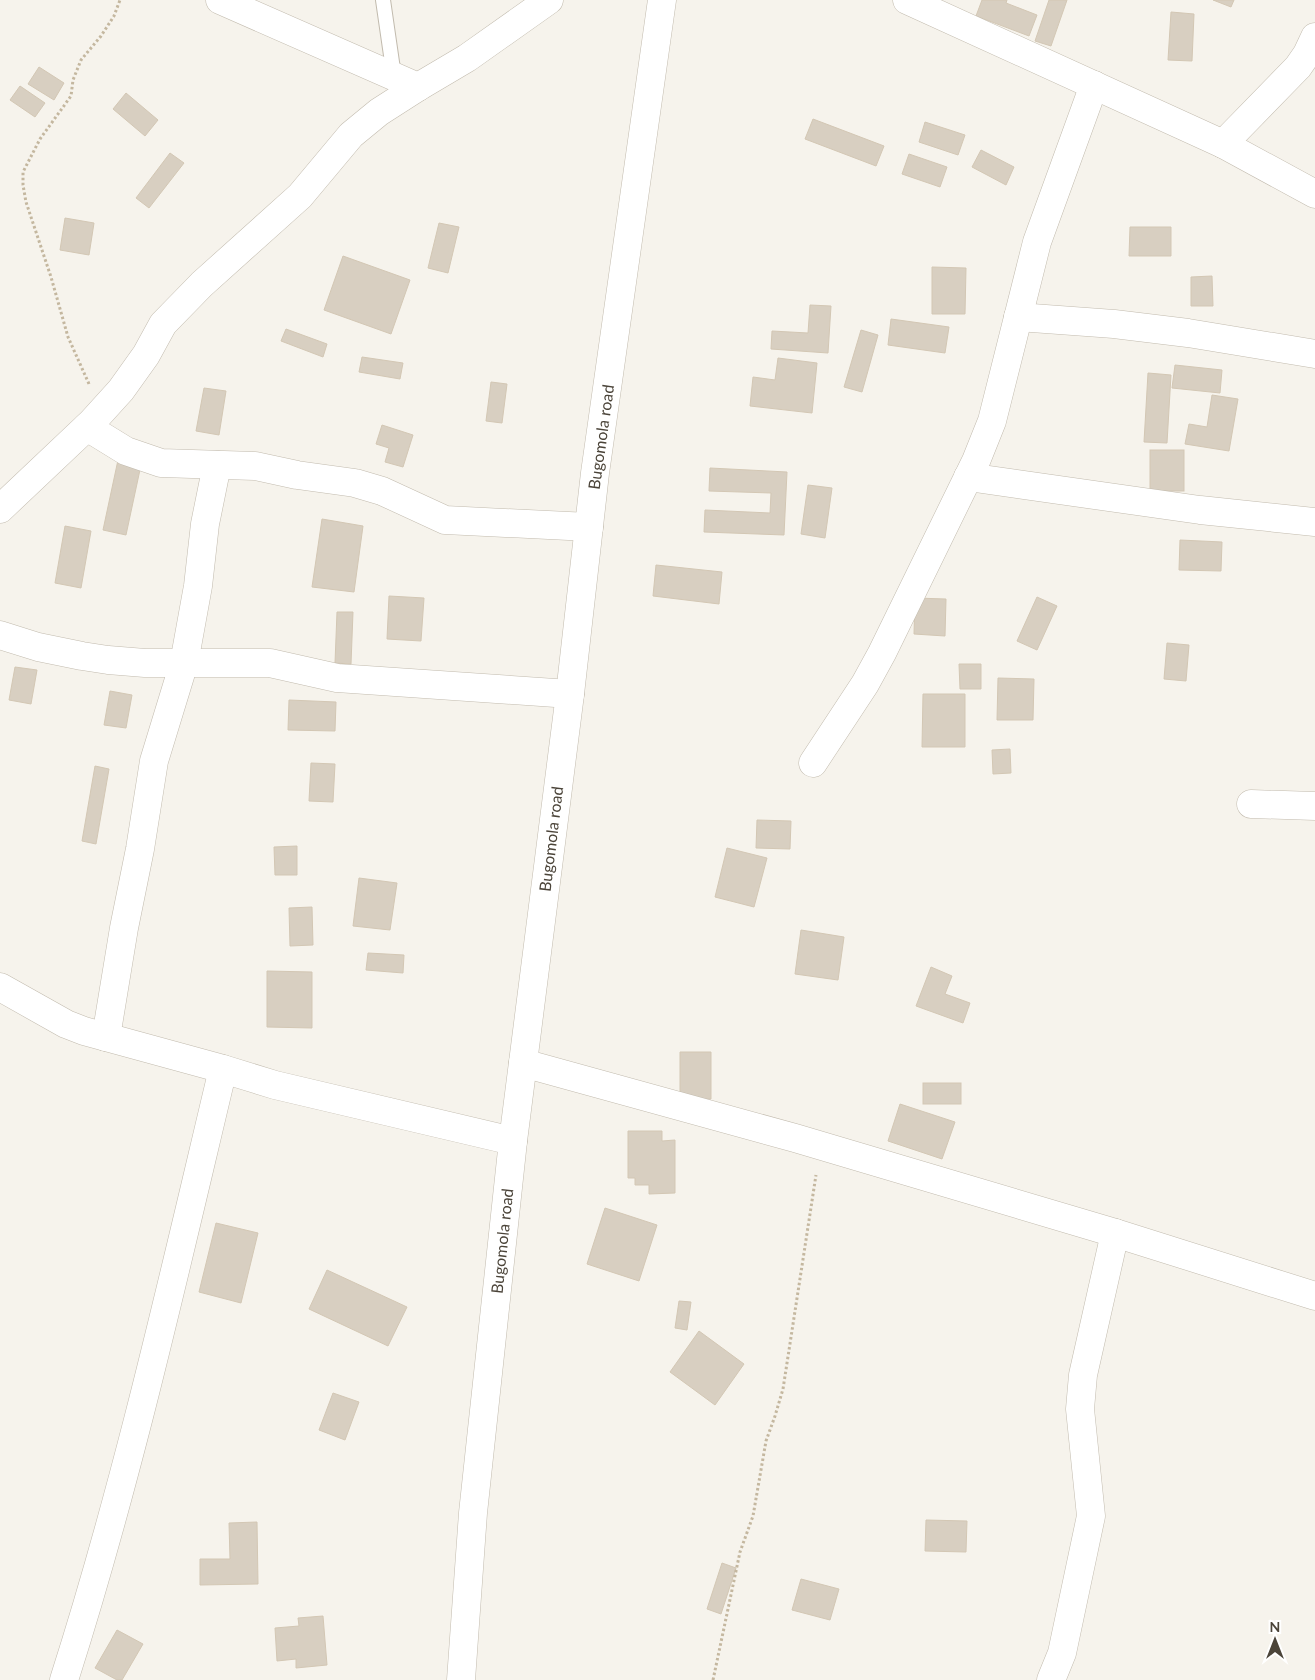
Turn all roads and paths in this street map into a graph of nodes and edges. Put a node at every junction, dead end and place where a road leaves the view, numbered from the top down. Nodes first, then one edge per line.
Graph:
1 (120, 0) edge
2 (220, 0) edge
3 (383, 0) edge
4 (549, 0) edge
5 (662, 0) edge
6 (907, 0) edge
7 (1315, 37) edge
8 (406, 82) junction
9 (1094, 84) junction
10 (1222, 144) junction
11 (1315, 194) edge
12 (1018, 317) junction
13 (1315, 354) edge
14 (94, 419) junction
15 (217, 465) junction
16 (968, 477) junction
17 (0, 509) edge
18 (1315, 522) edge
19 (589, 528) junction
20 (0, 635) edge
21 (184, 663) junction
22 (570, 694) junction
23 (812, 763) dead end
24 (1251, 804) dead end
25 (1315, 806) edge
26 (0, 987) edge
27 (106, 1037) junction
28 (523, 1063) junction
29 (223, 1069) junction
30 (513, 1141) junction
31 (821, 1146) junction
32 (1115, 1233) junction
33 (1315, 1296) edge
34 (64, 1680) edge
35 (461, 1680) edge
36 (713, 1680) edge
37 (1050, 1680) edge

1 - 14 path
2 - 8 street
3 - 8 lane
4 - 8 street
5 - 19 street, Bugomola road
6 - 9 street
7 - 10 street
8 - 14 street
9 - 10 street
9 - 12 street
10 - 11 street
12 - 13 street
12 - 16 street
14 - 15 street
14 - 17 street
15 - 19 street
15 - 21 street
16 - 18 street
16 - 23 street
19 - 22 street, Bugomola road
20 - 21 street
21 - 22 street
21 - 27 street
22 - 28 street, Bugomola road
24 - 25 street
26 - 27 street
27 - 29 street
28 - 30 street, Bugomola road
28 - 31 street
29 - 30 street
29 - 34 street
30 - 35 street, Bugomola road
31 - 32 street
31 - 36 path
32 - 33 street
32 - 37 street

